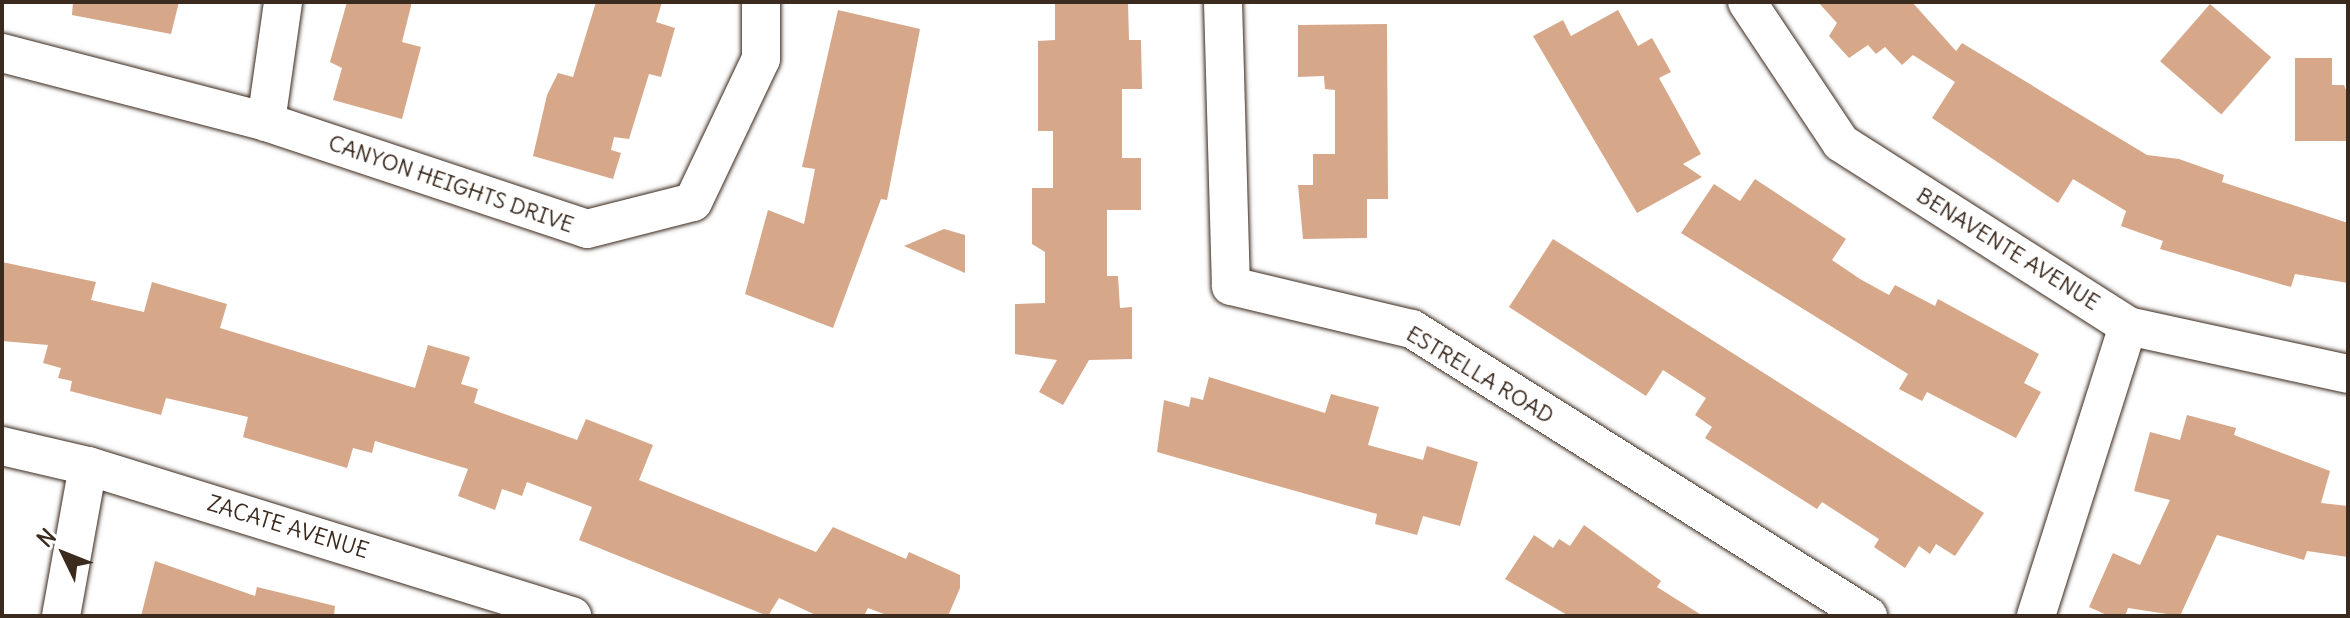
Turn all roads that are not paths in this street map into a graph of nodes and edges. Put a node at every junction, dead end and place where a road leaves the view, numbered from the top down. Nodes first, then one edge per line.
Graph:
1 (283, 2) edge
2 (761, 2) edge
3 (1223, 2) edge
4 (1747, 2) edge
5 (2, 53) edge
6 (266, 122) junction
7 (2128, 326) junction
8 (2348, 374) edge
9 (2, 446) edge
10 (88, 466) junction
11 (550, 612) edge
12 (61, 616) edge
13 (1868, 616) edge
14 (2036, 616) edge

1 - 6 street
2 - 6 street, CANYON HEIGHTS DRIVE
3 - 13 street, ESTRELLA ROAD
4 - 7 street, BENAVENTE AVENUE
5 - 6 street, CANYON HEIGHTS DRIVE
7 - 8 street, BENAVENTE AVENUE
7 - 14 street
9 - 10 street, ZACATE AVENUE
10 - 11 street, ZACATE AVENUE
10 - 12 street

